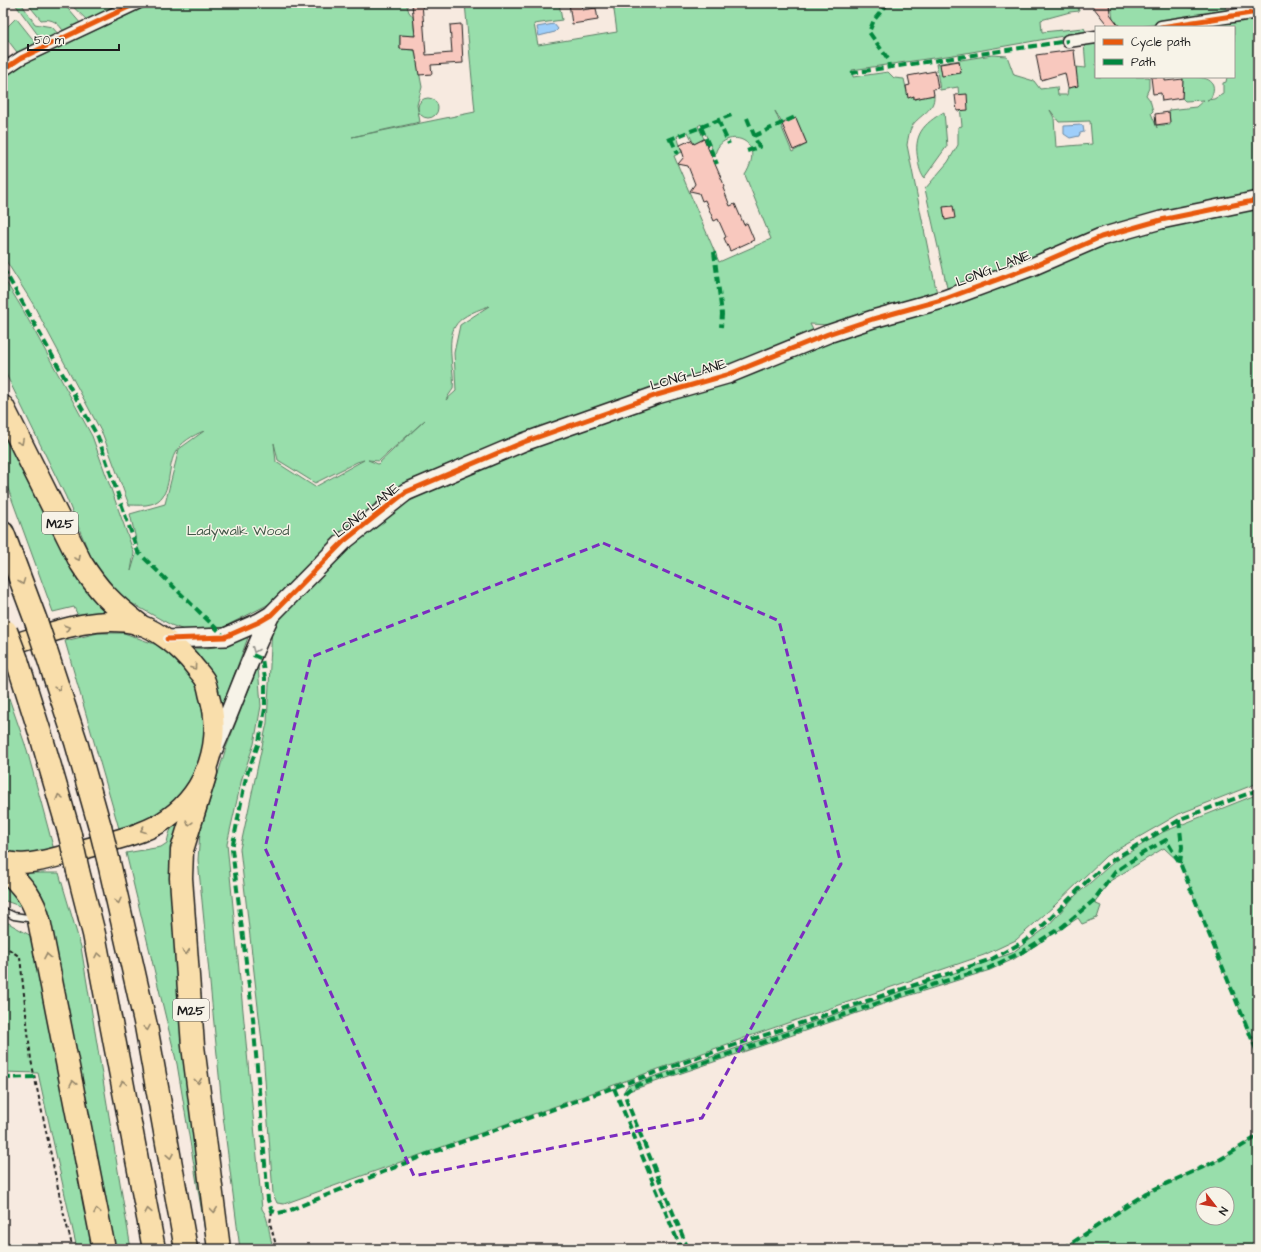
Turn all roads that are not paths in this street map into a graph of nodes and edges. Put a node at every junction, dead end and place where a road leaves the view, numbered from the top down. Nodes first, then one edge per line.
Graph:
1 (137, 3) edge
2 (1258, 12) edge
3 (1167, 26) edge
4 (1095, 37) edge
5 (1068, 41) dead end
6 (3, 70) edge
7 (1258, 200) edge
8 (3, 407) edge
9 (3, 532) edge
10 (271, 615) junction
11 (138, 624) junction
12 (167, 639) junction
13 (7, 640) edge
14 (213, 752) junction
15 (206, 772) junction
16 (3, 861) edge
17 (3, 866) edge
18 (3, 911) edge
19 (39, 920) junction
20 (104, 1249) edge
21 (154, 1249) edge
22 (186, 1249) edge
23 (219, 1249) edge

1 - 6 street
2 - 3 street
4 - 5 street
7 - 10 street, LONG LANE
8 -> 11 highway, M25
9 -> 22 highway, bridge
10 - 12 street, LONG LANE
10 -> 14 street, LONG LANE
11 - 12 main road
13 -> 11 main road
12 -> 14 main road
21 -> 13 highway, bridge
14 - 15 main road
15 -> 16 main road
15 -> 23 highway, M25
17 - 19 highway
18 - 19 lane
20 -> 19 highway

